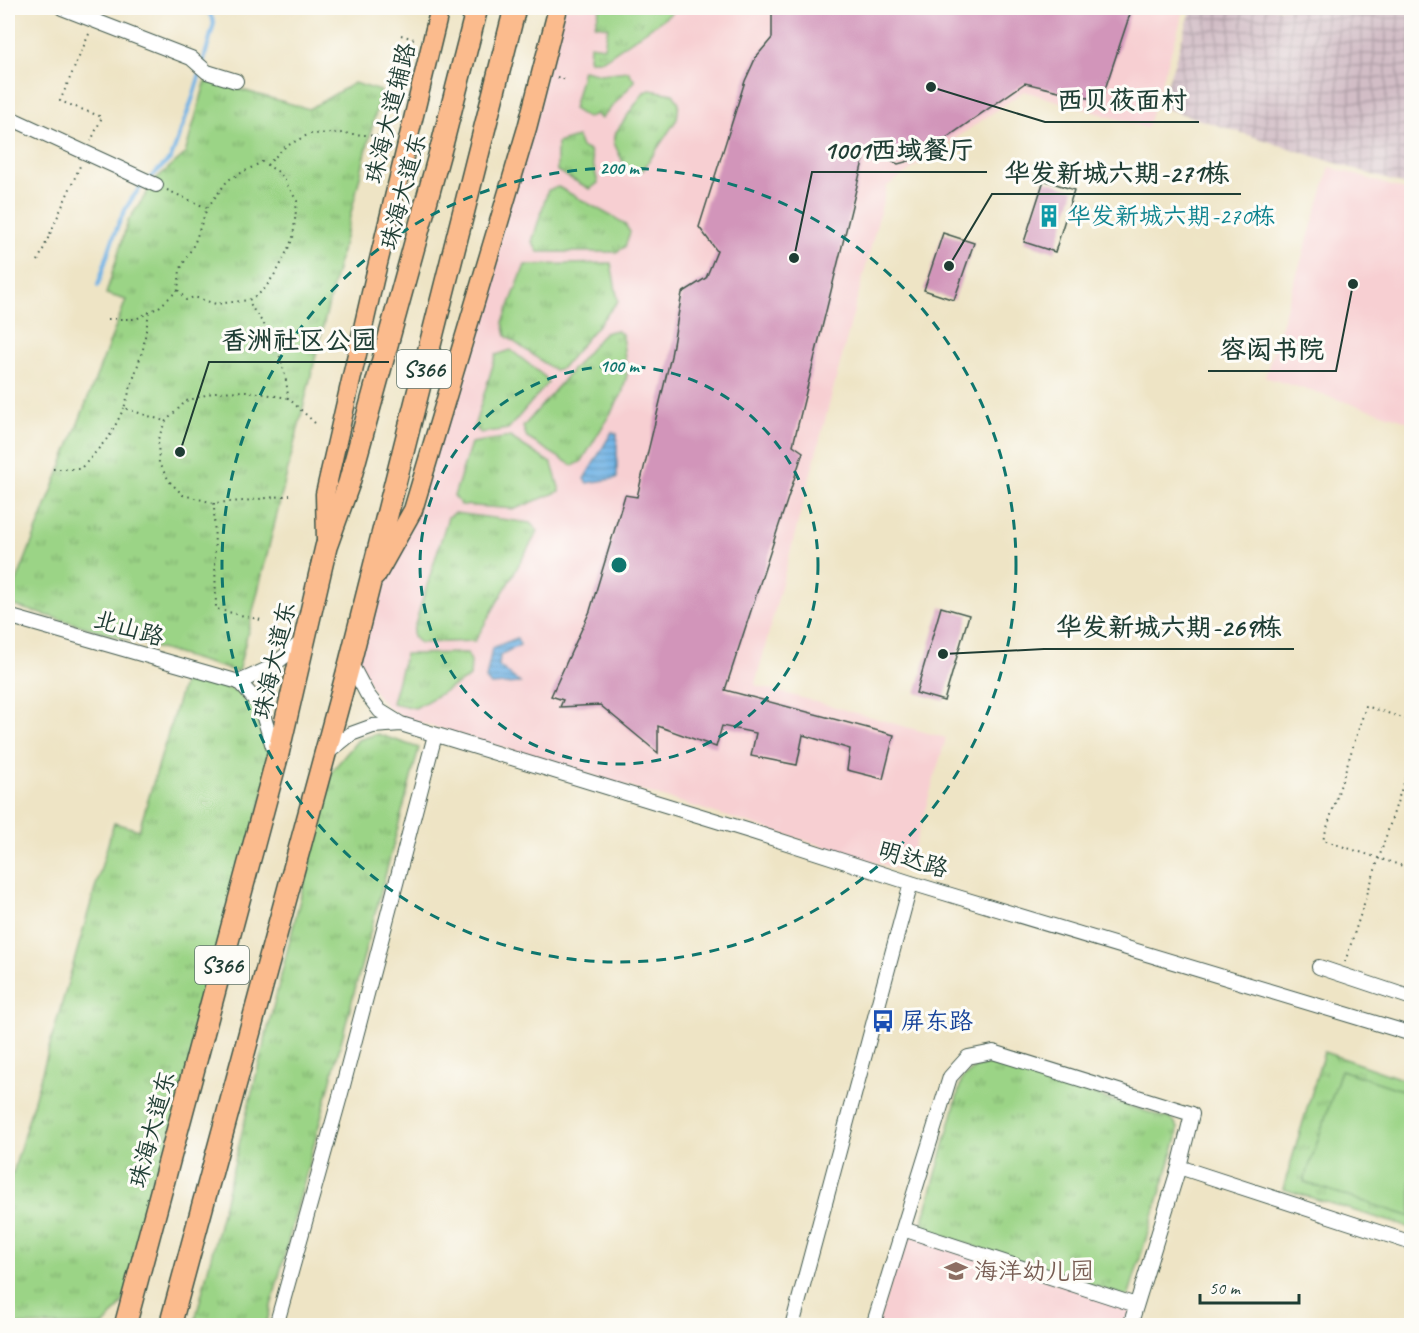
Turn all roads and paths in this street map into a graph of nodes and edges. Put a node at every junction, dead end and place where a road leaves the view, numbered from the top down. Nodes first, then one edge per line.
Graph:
1 (62, 8) edge
2 (440, 8) edge
3 (477, 8) edge
4 (516, 8) edge
5 (558, 8) edge
6 (236, 81) dead end
7 (8, 117) edge
8 (378, 136) dead end
9 (267, 165) junction
10 (150, 183) joint
11 (207, 208) junction
12 (178, 290) junction
13 (249, 300) junction
14 (149, 312) junction
15 (108, 319) dead end
16 (288, 398) junction
17 (124, 408) junction
18 (165, 422) junction
19 (315, 423) dead end
20 (52, 469) dead end
21 (290, 495) dead end
22 (214, 503) junction
23 (326, 547) junction
24 (368, 591) junction
25 (8, 616) edge
26 (261, 620) dead end
27 (305, 639) junction
28 (350, 662) junction
29 (239, 682) junction
30 (1412, 721) edge
31 (401, 724) junction
32 (435, 735) junction
33 (326, 754) junction
34 (1412, 757) edge
35 (277, 758) junction
36 (1378, 858) junction
37 (1412, 869) edge
38 (911, 882) junction
39 (1319, 967) dead end
40 (1341, 974) junction
41 (1412, 998) edge
42 (1412, 1035) edge
43 (1179, 1167) junction
44 (903, 1229) junction
45 (1412, 1243) edge
46 (136, 1290) junction
47 (175, 1304) junction
48 (1136, 1305) junction
49 (111, 1326) edge
50 (125, 1326) edge
51 (170, 1326) edge
52 (177, 1326) edge
53 (276, 1326) edge
54 (792, 1326) edge
55 (873, 1326) edge
56 (1130, 1326) edge

1 - 6 street
2 - 23 main road, 珠海大道辅路
3 - 23 highway, 珠海大道东 / S366
4 - 24 highway, S366
5 - 24 main road
7 - 10 street
8 - 9 path
9 - 11 path
9 - 13 path
10 - 11 path
11 - 12 path
12 - 13 path
12 - 14 path
13 - 16 path
14 - 15 path
14 - 17 path
16 - 18 path
16 - 19 path
17 - 18 path
17 - 20 path
18 - 22 path
21 - 22 path
22 - 26 path
23 - 27 highway, 珠海大道东 / S366
24 - 28 highway, S366
25 - 29 street, 北山路
27 - 29 street
27 - 35 highway, 珠海大道东 / S366
28 - 31 street, 明达路
28 - 33 highway, S366
29 - 35 street
30 - 36 path
31 - 32 street, 明达路
31 - 33 street, 明达路
32 - 38 street, 明达路
32 - 53 street
33 - 47 highway, S366
34 - 36 path
35 - 46 highway, 珠海大道东 / S366
36 - 37 path
36 - 40 path
38 - 42 street, 明达路
38 - 54 street
39 - 40 street
40 - 41 street
43 - 44 street
43 - 45 street
43 - 48 street
44 - 48 street
44 - 55 street
46 - 49 highway
46 - 50 highway, 珠海大道东 / S366
47 - 51 highway, S366
47 - 52 highway
48 - 56 street

